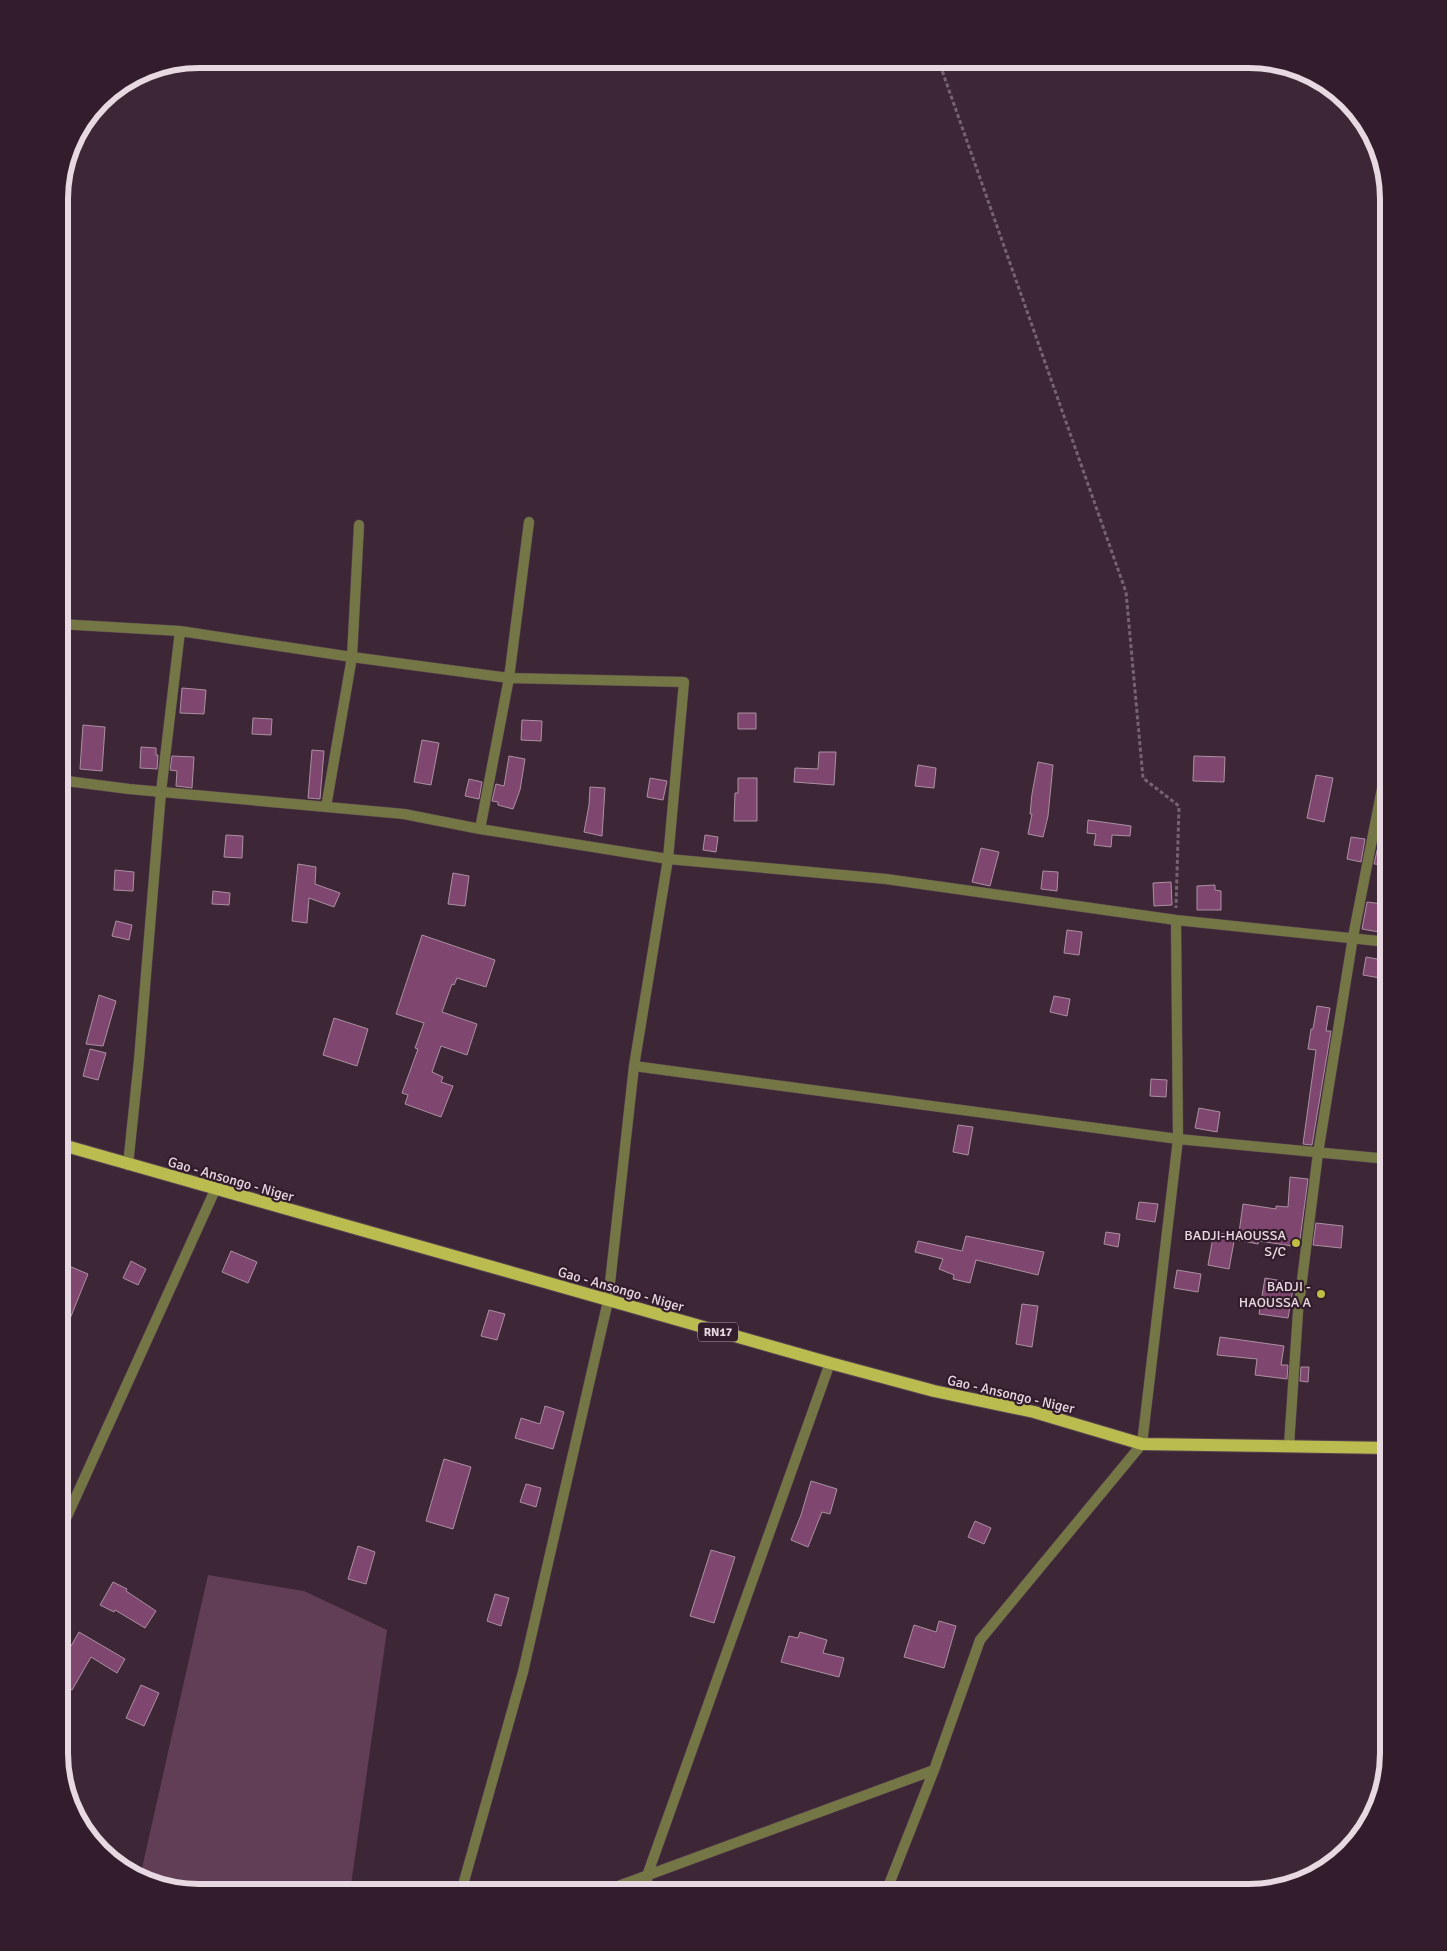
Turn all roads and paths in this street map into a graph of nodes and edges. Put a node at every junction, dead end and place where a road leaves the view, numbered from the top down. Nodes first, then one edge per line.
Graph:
1 (941, 68) edge
2 (529, 522) dead end
3 (359, 525) dead end
4 (68, 625) edge
5 (180, 631) junction
6 (352, 657) junction
7 (508, 678) junction
8 (68, 781) edge
9 (161, 792) junction
10 (1380, 799) edge
11 (326, 807) junction
12 (480, 829) junction
13 (668, 859) junction
14 (1176, 920) junction
15 (1353, 938) junction
16 (1380, 941) edge
17 (634, 1066) junction
18 (1178, 1139) junction
19 (67, 1147) edge
20 (1318, 1153) junction
21 (1380, 1158) edge
22 (128, 1165) junction
23 (215, 1190) junction
24 (608, 1301) junction
25 (830, 1363) junction
26 (1142, 1444) junction
27 (1289, 1445) junction
28 (1380, 1448) edge
29 (67, 1502) edge
30 (72, 1505) junction
31 (67, 1516) edge
32 (934, 1770) junction
33 (648, 1874) junction
34 (463, 1884) edge
35 (622, 1884) edge
36 (647, 1884) edge
37 (889, 1884) edge

1 - 14 path
2 - 7 street
3 - 6 street
4 - 5 street
5 - 6 street
5 - 9 street
6 - 7 street
6 - 11 street
7 - 12 street
7 - 13 street
8 - 9 street
9 - 11 street
9 - 22 street
10 - 15 street
11 - 12 street
12 - 13 street
13 - 14 street
13 - 17 street
14 - 15 street
14 - 18 street
15 - 16 street
15 - 20 street
17 - 18 street
17 - 24 street
18 - 20 street
18 - 26 street
19 - 22 main road, Gao - Ansongo - Niger / RN17
20 - 21 street
20 - 27 street
22 - 23 main road, Gao - Ansongo - Niger / RN17
23 - 24 main road, Gao - Ansongo - Niger / RN17
23 - 30 street
24 - 25 main road, Gao - Ansongo - Niger / RN17
24 - 34 street
25 - 26 main road, Gao - Ansongo - Niger / RN17
25 - 33 street
26 - 27 main road, Gao - Ansongo - Niger / RN17
26 - 32 street
27 - 28 main road, Gao - Ansongo - Niger / RN17
29 - 30 street
30 - 31 street
32 - 33 street
32 - 37 street
33 - 35 street
33 - 36 street

